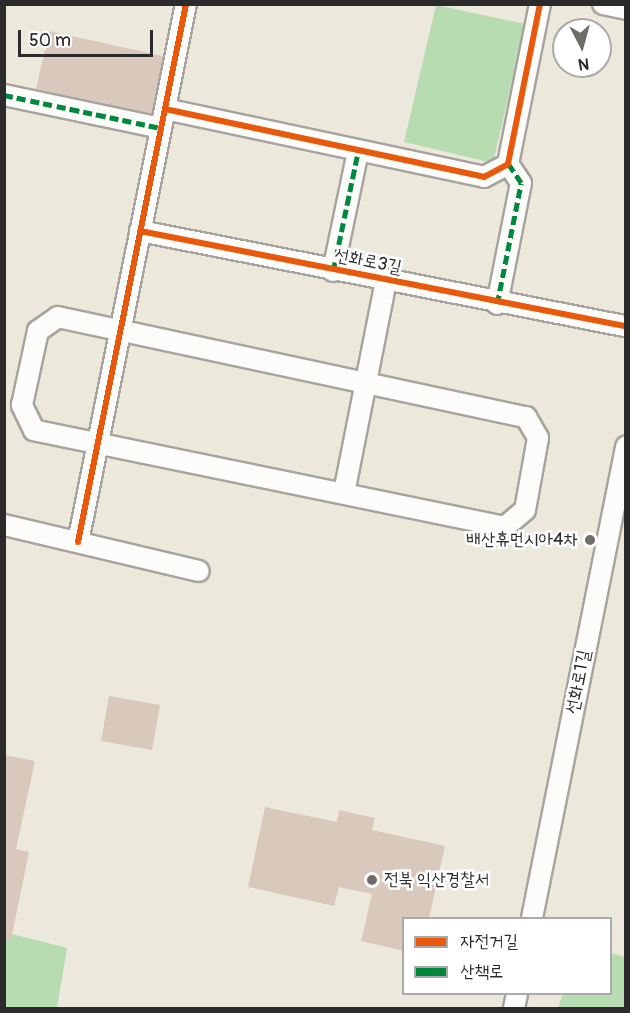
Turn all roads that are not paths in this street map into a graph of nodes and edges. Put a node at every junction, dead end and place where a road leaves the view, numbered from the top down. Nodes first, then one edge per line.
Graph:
1 (186, 4) edge
2 (540, 4) edge
3 (603, 4) edge
4 (626, 9) edge
5 (4, 95) edge
6 (163, 119) junction
7 (358, 151) junction
8 (508, 164) junction
9 (140, 231) junction
10 (333, 271) junction
11 (386, 281) junction
12 (497, 304) junction
13 (626, 326) edge
14 (121, 330) junction
15 (366, 380) junction
16 (99, 444) junction
17 (626, 446) edge
18 (344, 494) junction
19 (4, 525) edge
20 (78, 542) junction
21 (199, 571) dead end
22 (532, 917) edge

1 - 6 street
2 - 8 street
3 - 4 street
5 - 6 street
6 - 7 street
6 - 9 street
7 - 8 street
7 - 10 street
8 - 12 street
9 - 10 street, 선화로3길
9 - 14 street
10 - 11 street, 선화로3길
11 - 12 street, 선화로3길
11 - 15 street
12 - 13 street, 선화로3길
14 - 15 street
14 - 16 street
14 - 16 street
15 - 18 street
15 - 18 street
16 - 18 street
16 - 20 street
17 - 22 street, 선화로1길
19 - 20 street
20 - 21 street

